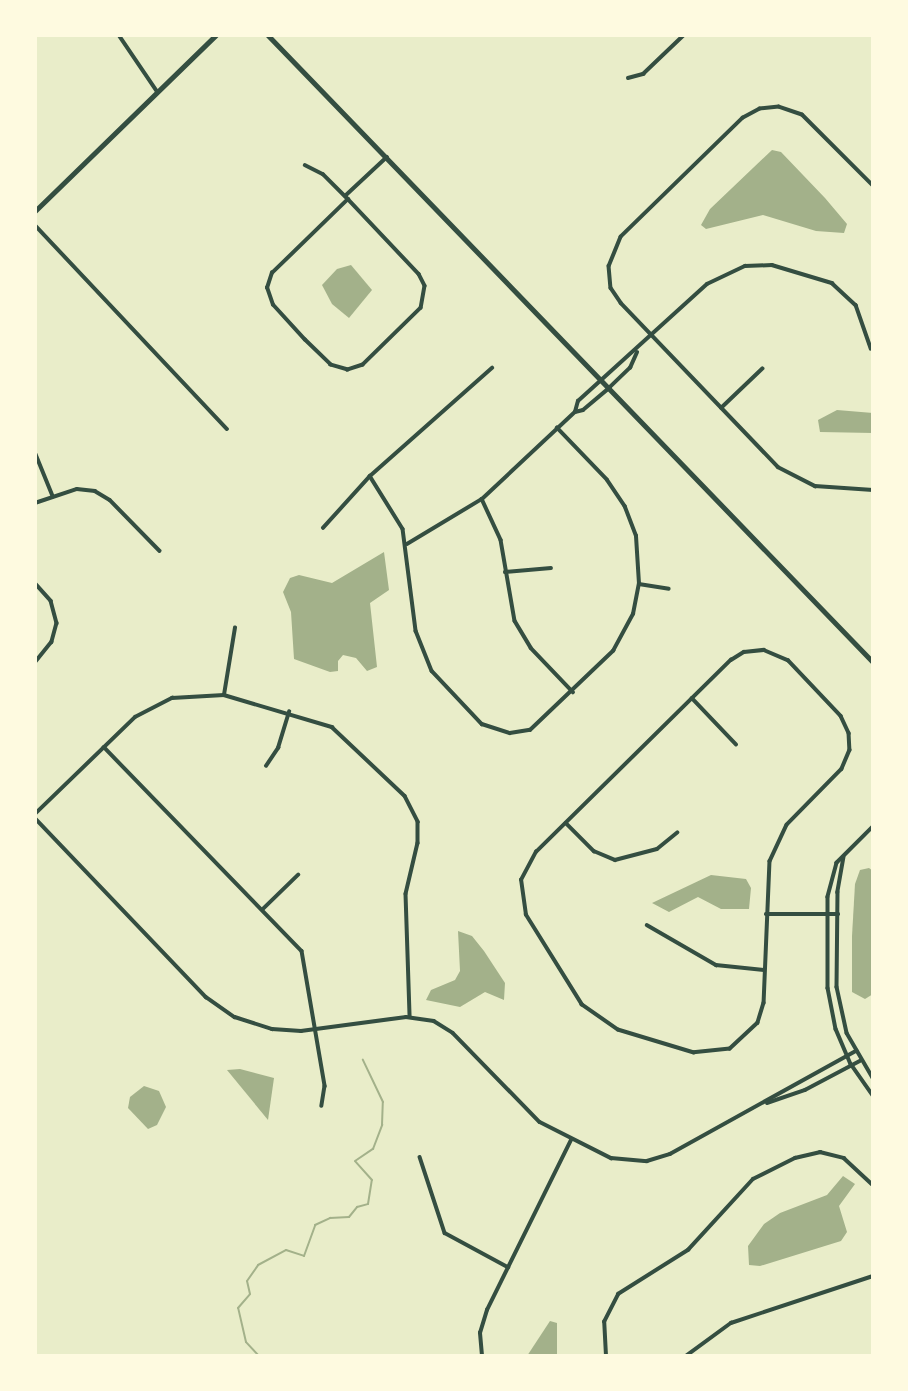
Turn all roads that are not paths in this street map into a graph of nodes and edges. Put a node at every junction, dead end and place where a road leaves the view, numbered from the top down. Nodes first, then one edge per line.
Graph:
1 (119, 35) edge
2 (216, 35) edge
3 (268, 35) edge
4 (684, 35) edge
5 (628, 78) dead end
6 (157, 91) junction
7 (387, 157) junction
8 (305, 165) dead end
9 (873, 186) edge
10 (346, 198) junction
11 (35, 211) edge
12 (35, 225) edge
13 (653, 337) junction
14 (872, 348) edge
15 (637, 352) junction
16 (492, 368) dead end
17 (762, 369) dead end
18 (602, 379) junction
19 (610, 387) junction
20 (721, 408) junction
21 (575, 412) junction
22 (557, 428) junction
23 (227, 429) dead end
24 (35, 452) edge
25 (370, 476) junction
26 (873, 490) edge
27 (53, 496) junction
28 (482, 499) junction
29 (35, 503) edge
30 (323, 528) dead end
31 (407, 544) junction
32 (160, 551) dead end
33 (551, 568) dead end
34 (505, 572) junction
35 (35, 583) edge
36 (639, 584) junction
37 (669, 589) dead end
38 (234, 628) dead end
39 (873, 662) edge
40 (35, 663) edge
41 (573, 692) junction
42 (224, 695) junction
43 (692, 698) junction
44 (289, 712) junction
45 (736, 744) dead end
46 (104, 747) junction
47 (266, 766) dead end
48 (35, 816) edge
49 (566, 823) junction
50 (873, 827) edge
51 (677, 833) dead end
52 (844, 857) junction
53 (298, 875) dead end
54 (263, 909) junction
55 (765, 914) junction
56 (828, 914) junction
57 (838, 915) junction
58 (648, 925) dead end
59 (764, 971) junction
60 (410, 1016) junction
61 (318, 1030) junction
62 (856, 1051) junction
63 (847, 1056) junction
64 (861, 1060) junction
65 (852, 1066) junction
66 (873, 1078) edge
67 (873, 1095) edge
68 (767, 1103) junction
69 (321, 1106) dead end
70 (571, 1140) junction
71 (419, 1157) dead end
72 (873, 1174) edge
73 (867, 1179) junction
74 (873, 1185) edge
75 (508, 1268) junction
76 (873, 1276) edge
77 (482, 1356) edge
78 (606, 1356) edge
79 (686, 1356) edge

1 - 6 street
2 - 6 street
3 - 7 street
4 - 5 street
6 - 11 street
7 - 10 street
7 - 18 street
8 - 10 street
9 - 13 street
10 - 10 street
12 - 23 street
13 - 14 street
13 - 15 street
13 - 20 street
15 - 18 street
15 - 19 street
16 - 25 street
17 - 20 street
18 - 19 street
18 - 21 street
19 - 21 street
19 - 39 street
20 - 26 street
21 - 22 street
22 - 28 street
22 - 36 street
24 - 27 street
25 - 30 street
25 - 31 street
27 - 29 street
27 - 32 street
28 - 31 street
28 - 34 street
31 - 41 street
33 - 34 street
34 - 41 street
35 - 40 street
36 - 37 street
36 - 41 street
38 - 42 street
42 - 44 street
42 - 46 street
43 - 45 street
43 - 49 street
43 - 55 street
44 - 47 street
44 - 60 street
46 - 48 street
46 - 54 street
48 - 61 street
49 - 51 street
49 - 59 street
50 - 52 street
52 - 56 street
52 - 57 street
53 - 54 street
54 - 61 street
55 - 56 street
55 - 59 street
56 - 57 street
56 - 63 street
57 - 62 street
58 - 59 street
60 - 61 street
60 - 70 street
61 - 69 street
62 - 63 street
62 - 64 street
63 - 65 street
63 - 68 street
64 - 65 street
64 - 66 street
65 - 67 street
65 - 68 street
68 - 70 street
70 - 75 street
71 - 75 street
72 - 73 street
73 - 74 street
73 - 78 street
75 - 77 street
76 - 79 street

